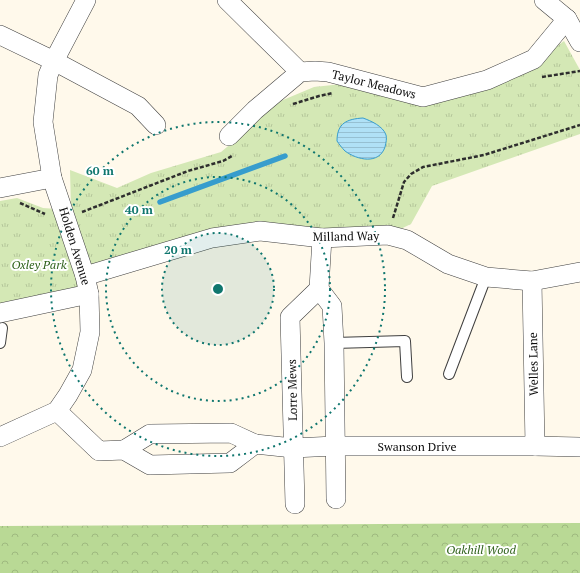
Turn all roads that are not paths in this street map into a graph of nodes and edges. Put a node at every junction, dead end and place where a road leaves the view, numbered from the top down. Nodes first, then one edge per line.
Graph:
1 (86, 0) edge
2 (227, 0) edge
3 (544, 0) edge
4 (567, 19) junction
5 (0, 35) edge
6 (580, 42) edge
7 (54, 61) junction
8 (300, 72) junction
9 (156, 125) dead end
10 (229, 136) dead end
11 (52, 178) junction
12 (0, 188) edge
13 (322, 238) junction
14 (580, 272) edge
15 (486, 277) junction
16 (532, 281) junction
17 (87, 285) junction
18 (319, 289) junction
19 (1, 320) edge
20 (0, 343) edge
21 (334, 343) junction
22 (449, 374) dead end
23 (407, 377) dead end
24 (57, 411) junction
25 (0, 437) edge
26 (254, 444) junction
27 (335, 446) junction
28 (534, 446) junction
29 (293, 448) junction
30 (580, 448) edge
31 (124, 450) junction
32 (336, 499) dead end
33 (295, 504) dead end

1 - 7 street, Holden Avenue
2 - 8 street
3 - 4 street
4 - 6 street
4 - 8 street, Taylor Meadows
5 - 7 street
7 - 9 street
7 - 11 street, Holden Avenue
8 - 10 street
11 - 12 street
11 - 17 street, Holden Avenue
13 - 15 street, Milland Way
13 - 17 street, Milland Way
13 - 18 street
14 - 16 street, Milland Way
15 - 16 street, Milland Way
15 - 22 lane
16 - 28 street, Welles Lane
17 - 19 street, Milland Way
17 - 24 street, Holden Avenue
18 - 21 street
18 - 29 street, Lorre Mews
19 - 20 lane
21 - 23 lane
21 - 27 street
24 - 25 street
24 - 31 street, Swanson Drive
26 - 29 street, Swanson Drive
26 - 31 street, Swanson Drive
26 - 31 street
27 - 28 street, Swanson Drive
27 - 29 street, Swanson Drive
27 - 32 street
28 - 30 street, Swanson Drive
29 - 33 street, Lorre Mews

